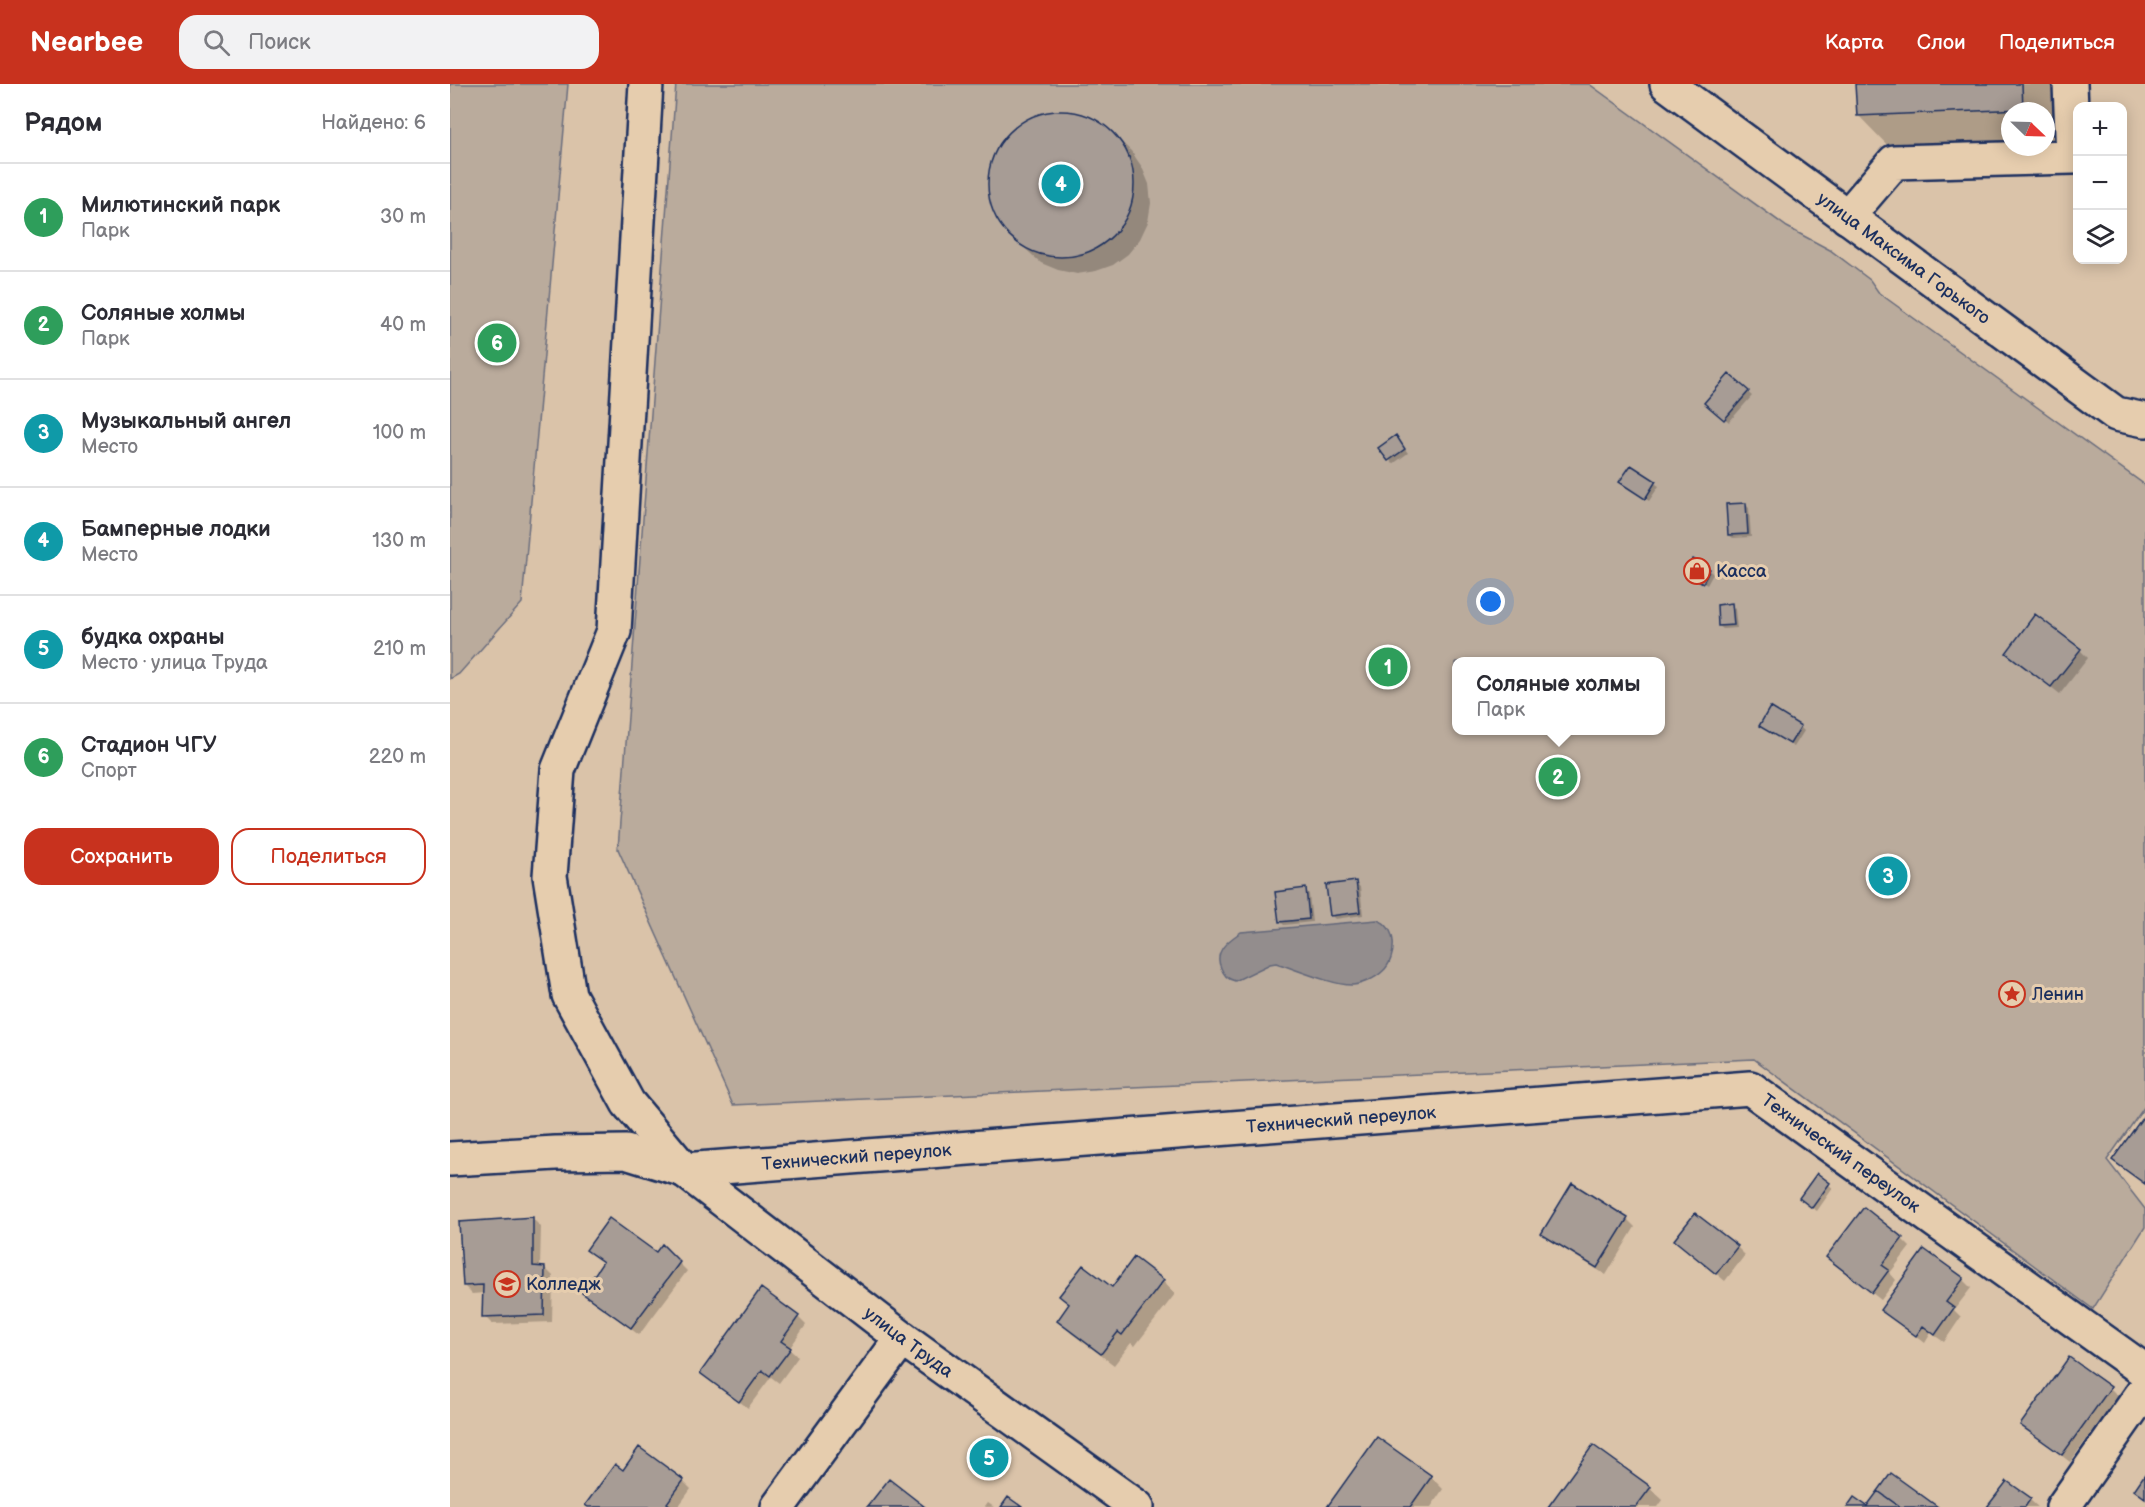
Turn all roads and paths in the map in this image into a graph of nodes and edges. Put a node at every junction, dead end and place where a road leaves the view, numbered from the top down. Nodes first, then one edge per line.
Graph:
1 (646, 84) edge
2 (1667, 84) edge
3 (2070, 84) edge
4 (1847, 217) junction
5 (2145, 420) edge
6 (450, 1159) edge
7 (684, 1170) junction
8 (902, 1338) junction
9 (2145, 1371) edge
10 (2145, 1390) edge
11 (778, 1507) edge
12 (1137, 1507) edge
13 (2063, 1507) edge

1 - 7 street
2 - 4 street, улица Максима Горького
3 - 4 street
4 - 5 street, улица Максима Горького
6 - 7 street, Технический переулок
7 - 8 street, улица Труда
7 - 9 street, Технический переулок
8 - 11 street
8 - 12 street, улица Труда
10 - 13 street

